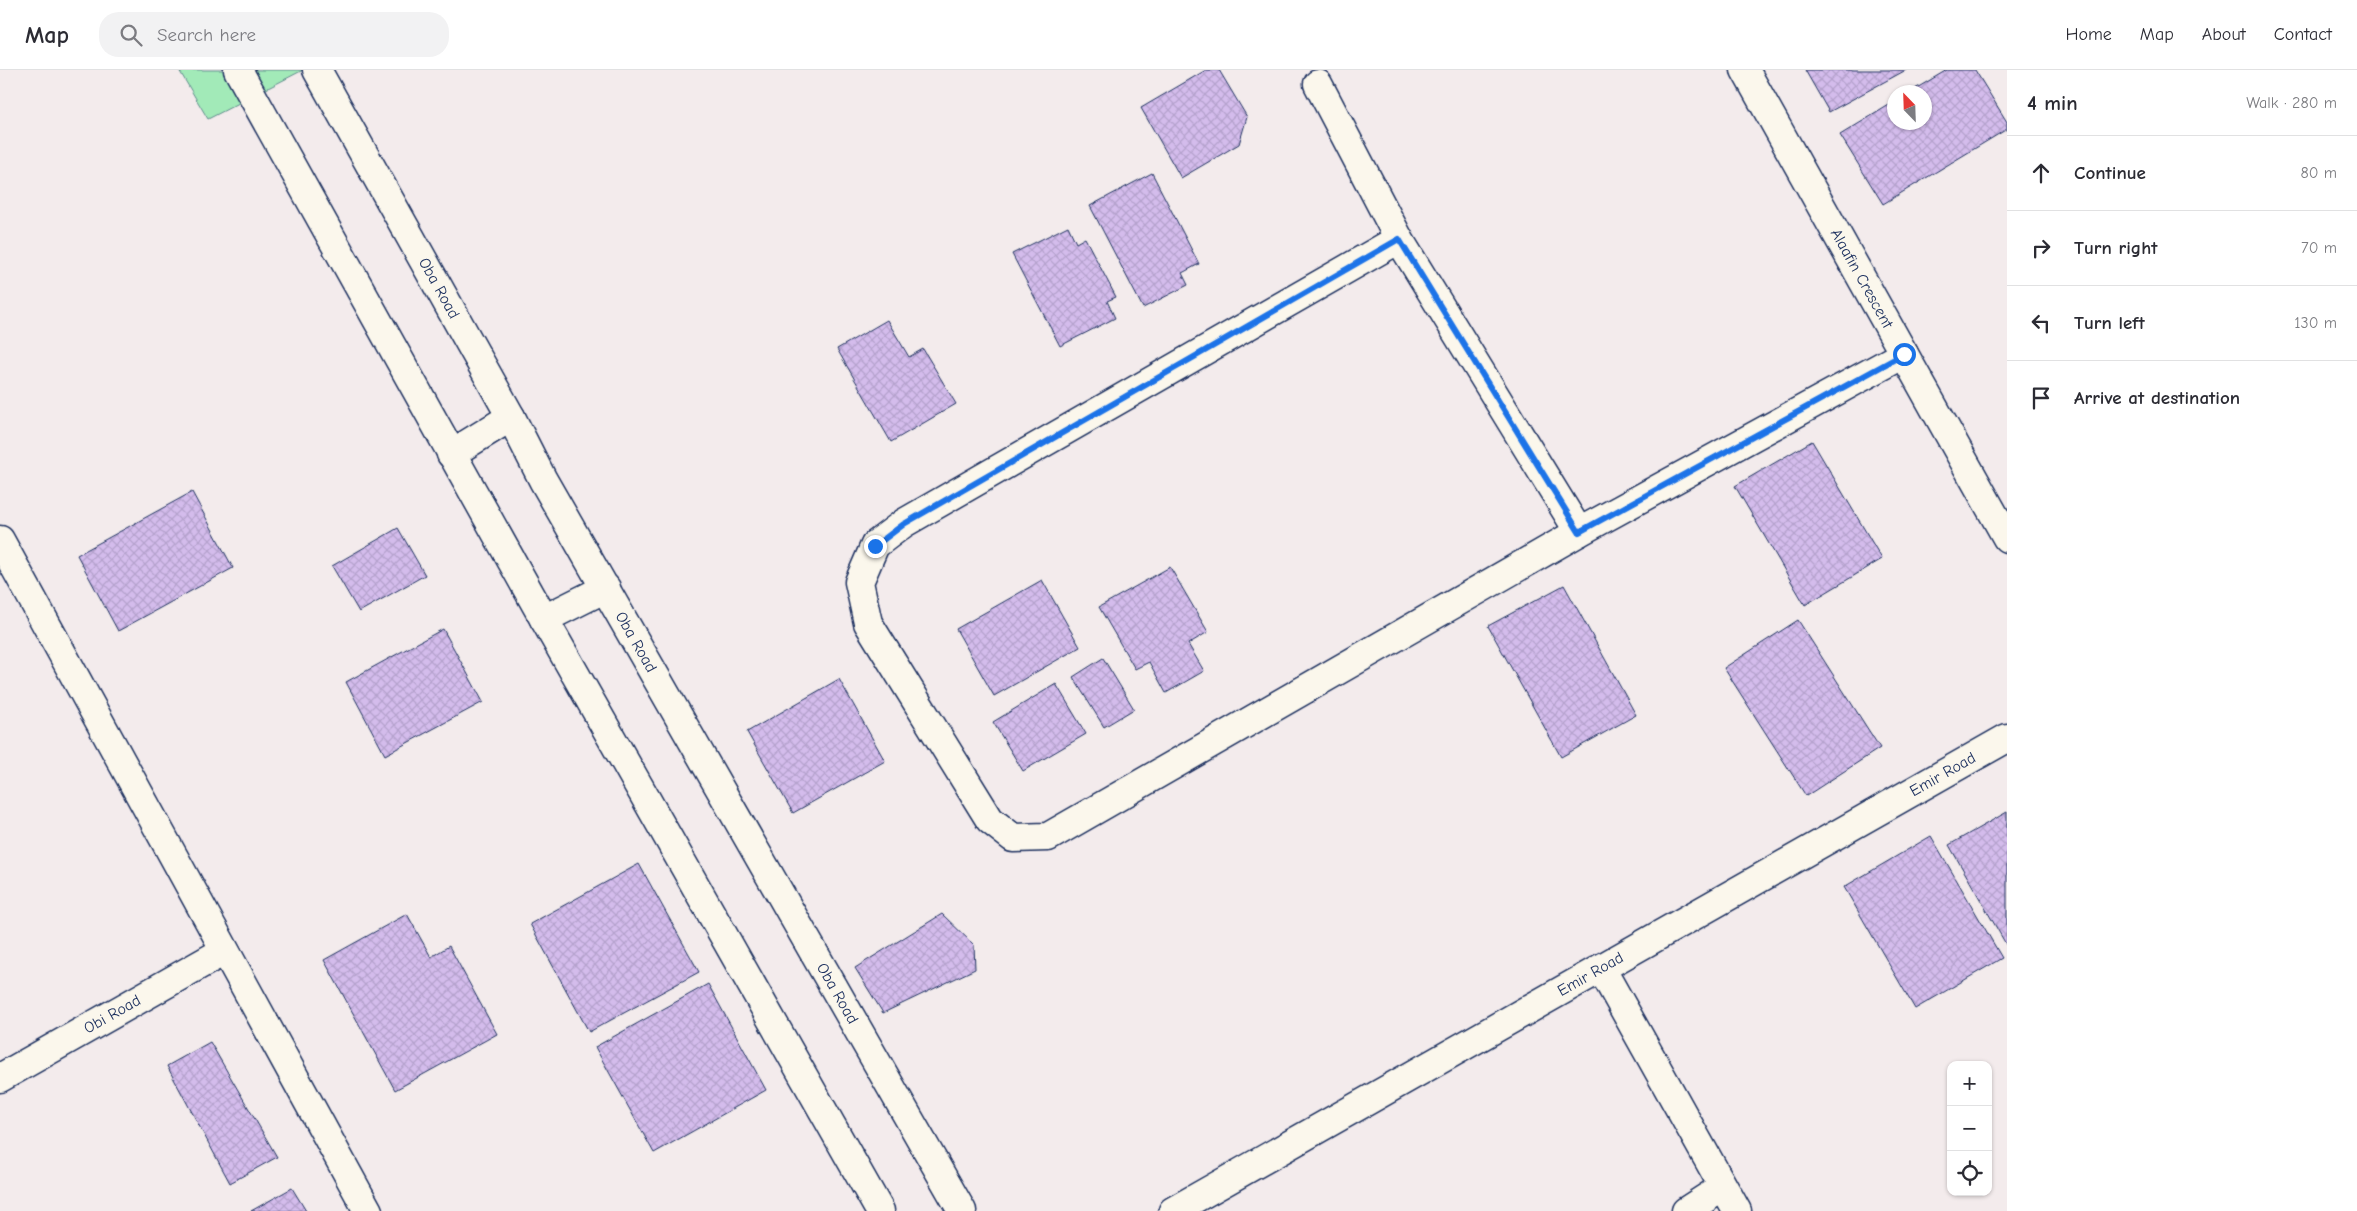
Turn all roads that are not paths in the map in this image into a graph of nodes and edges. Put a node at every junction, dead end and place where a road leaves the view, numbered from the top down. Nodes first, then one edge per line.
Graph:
1 (238, 70) edge
2 (317, 70) edge
3 (1745, 70) edge
4 (1318, 84) dead end
5 (1399, 239) junction
6 (1904, 354) junction
7 (511, 417) junction
8 (451, 454) junction
9 (1579, 532) junction
10 (2007, 538) edge
11 (0, 540) edge
12 (606, 588) junction
13 (544, 619) junction
14 (2007, 738) edge
15 (224, 951) junction
16 (1601, 968) junction
17 (0, 1078) edge
18 (1723, 1187) junction
19 (368, 1211) edge
20 (880, 1211) edge
21 (962, 1211) edge
22 (1173, 1211) edge
23 (1686, 1211) edge
24 (1737, 1211) edge

1 - 8 street
2 - 7 street, Oba Road
3 - 6 street, Alaafin Crescent
4 - 5 street
5 - 9 street
5 - 9 street
6 - 9 street
6 - 10 street, Alaafin Crescent
7 - 8 street
7 - 12 street, Oba Road
8 - 13 street
11 - 15 street
12 - 13 street
12 - 21 street, Oba Road
13 - 20 street
14 - 16 street, Emir Road
15 - 17 street, Obi Road
15 - 19 street
16 - 18 street
16 - 22 street, Emir Road
18 - 23 street
18 - 24 street

